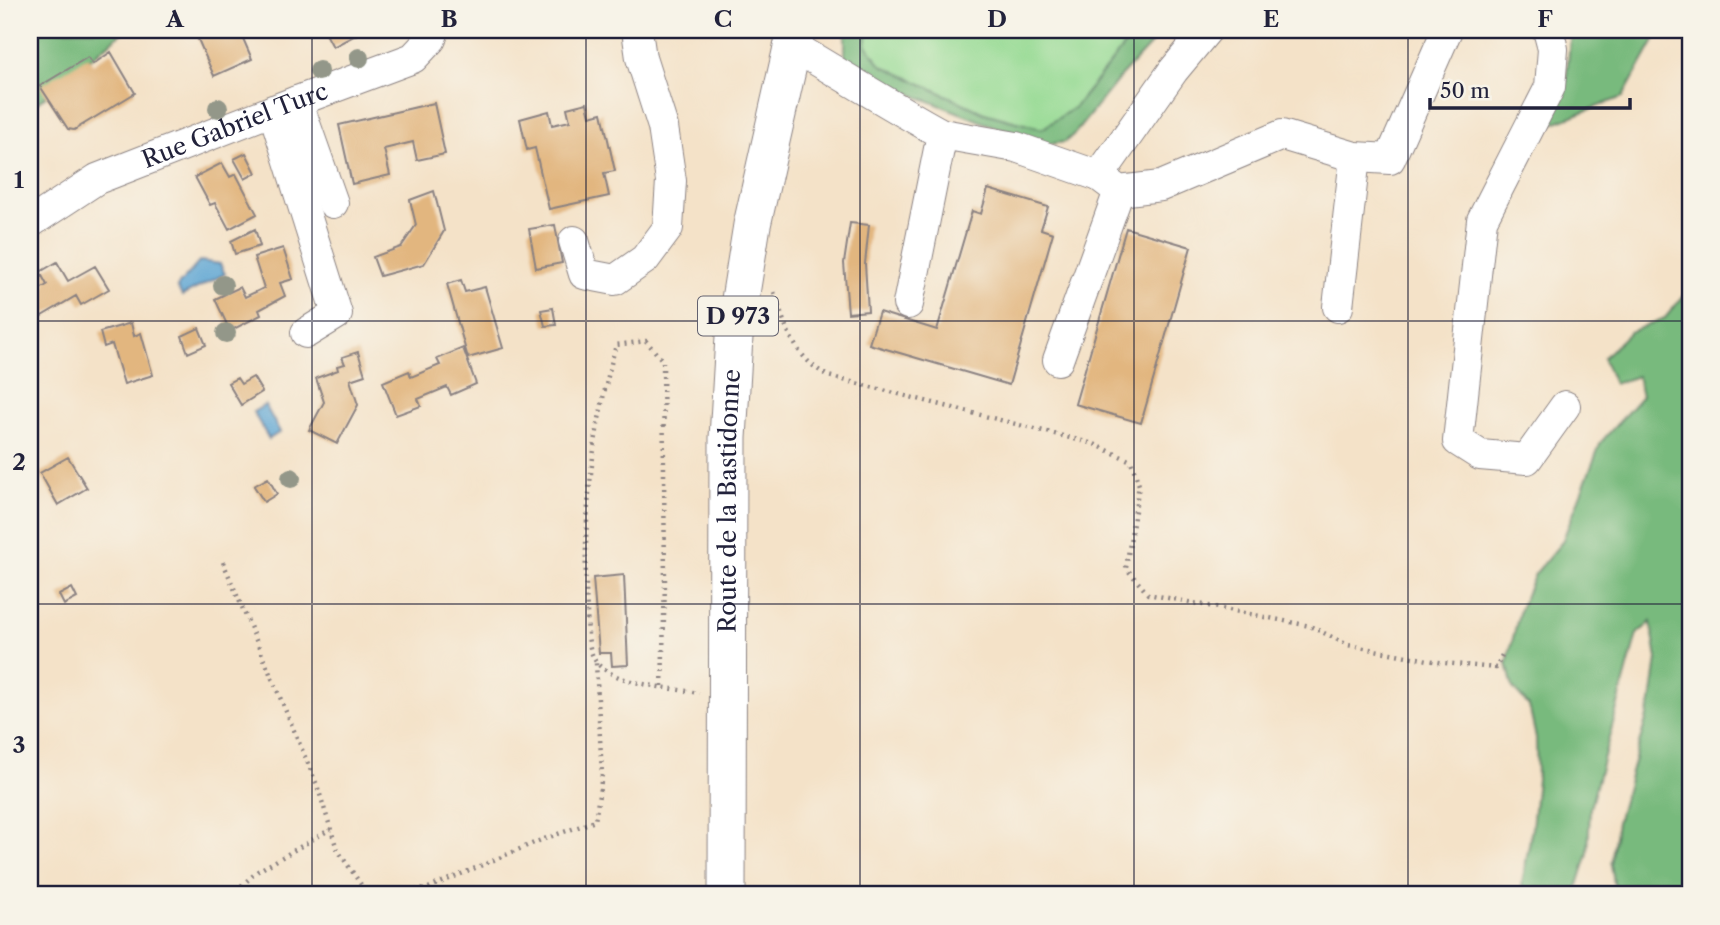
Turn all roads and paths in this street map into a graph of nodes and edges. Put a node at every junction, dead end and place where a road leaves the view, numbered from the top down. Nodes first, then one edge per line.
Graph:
1 (434, 30) edge
2 (636, 30) edge
3 (1207, 30) edge
4 (1447, 30) edge
5 (1548, 30) edge
6 (794, 38) edge
7 (285, 106) junction
8 (942, 134) junction
9 (1355, 157) junction
10 (1109, 183) junction
11 (333, 203) dead end
12 (30, 223) edge
13 (574, 242) dead end
14 (747, 260) junction
15 (908, 303) dead end
16 (1338, 307) dead end
17 (352, 313) dead end
18 (306, 333) dead end
19 (1058, 360) dead end
20 (1565, 406) dead end
21 (223, 562) dead end
22 (1502, 655) dead end
23 (596, 659) junction
24 (662, 686) junction
25 (727, 686) junction
26 (331, 829) junction
27 (230, 895) edge
28 (372, 895) edge
29 (727, 895) edge

1 - 7 street, Rue Gabriel Turc
2 - 13 street
3 - 10 street
4 - 9 street
5 - 20 street
6 - 8 street
6 - 14 main road, Route de la Bastidonne / D 973
7 - 11 street
7 - 12 street, Rue Gabriel Turc
7 - 17 street
7 - 18 street
8 - 10 street
8 - 15 street
9 - 10 street
9 - 16 street
10 - 19 street
14 - 22 path
14 - 25 main road, Route de la Bastidonne / D 973
21 - 26 path
23 - 24 path
23 - 24 path
23 - 28 path
24 - 25 path
25 - 29 main road, Route de la Bastidonne / D 973
26 - 27 path
26 - 28 path

